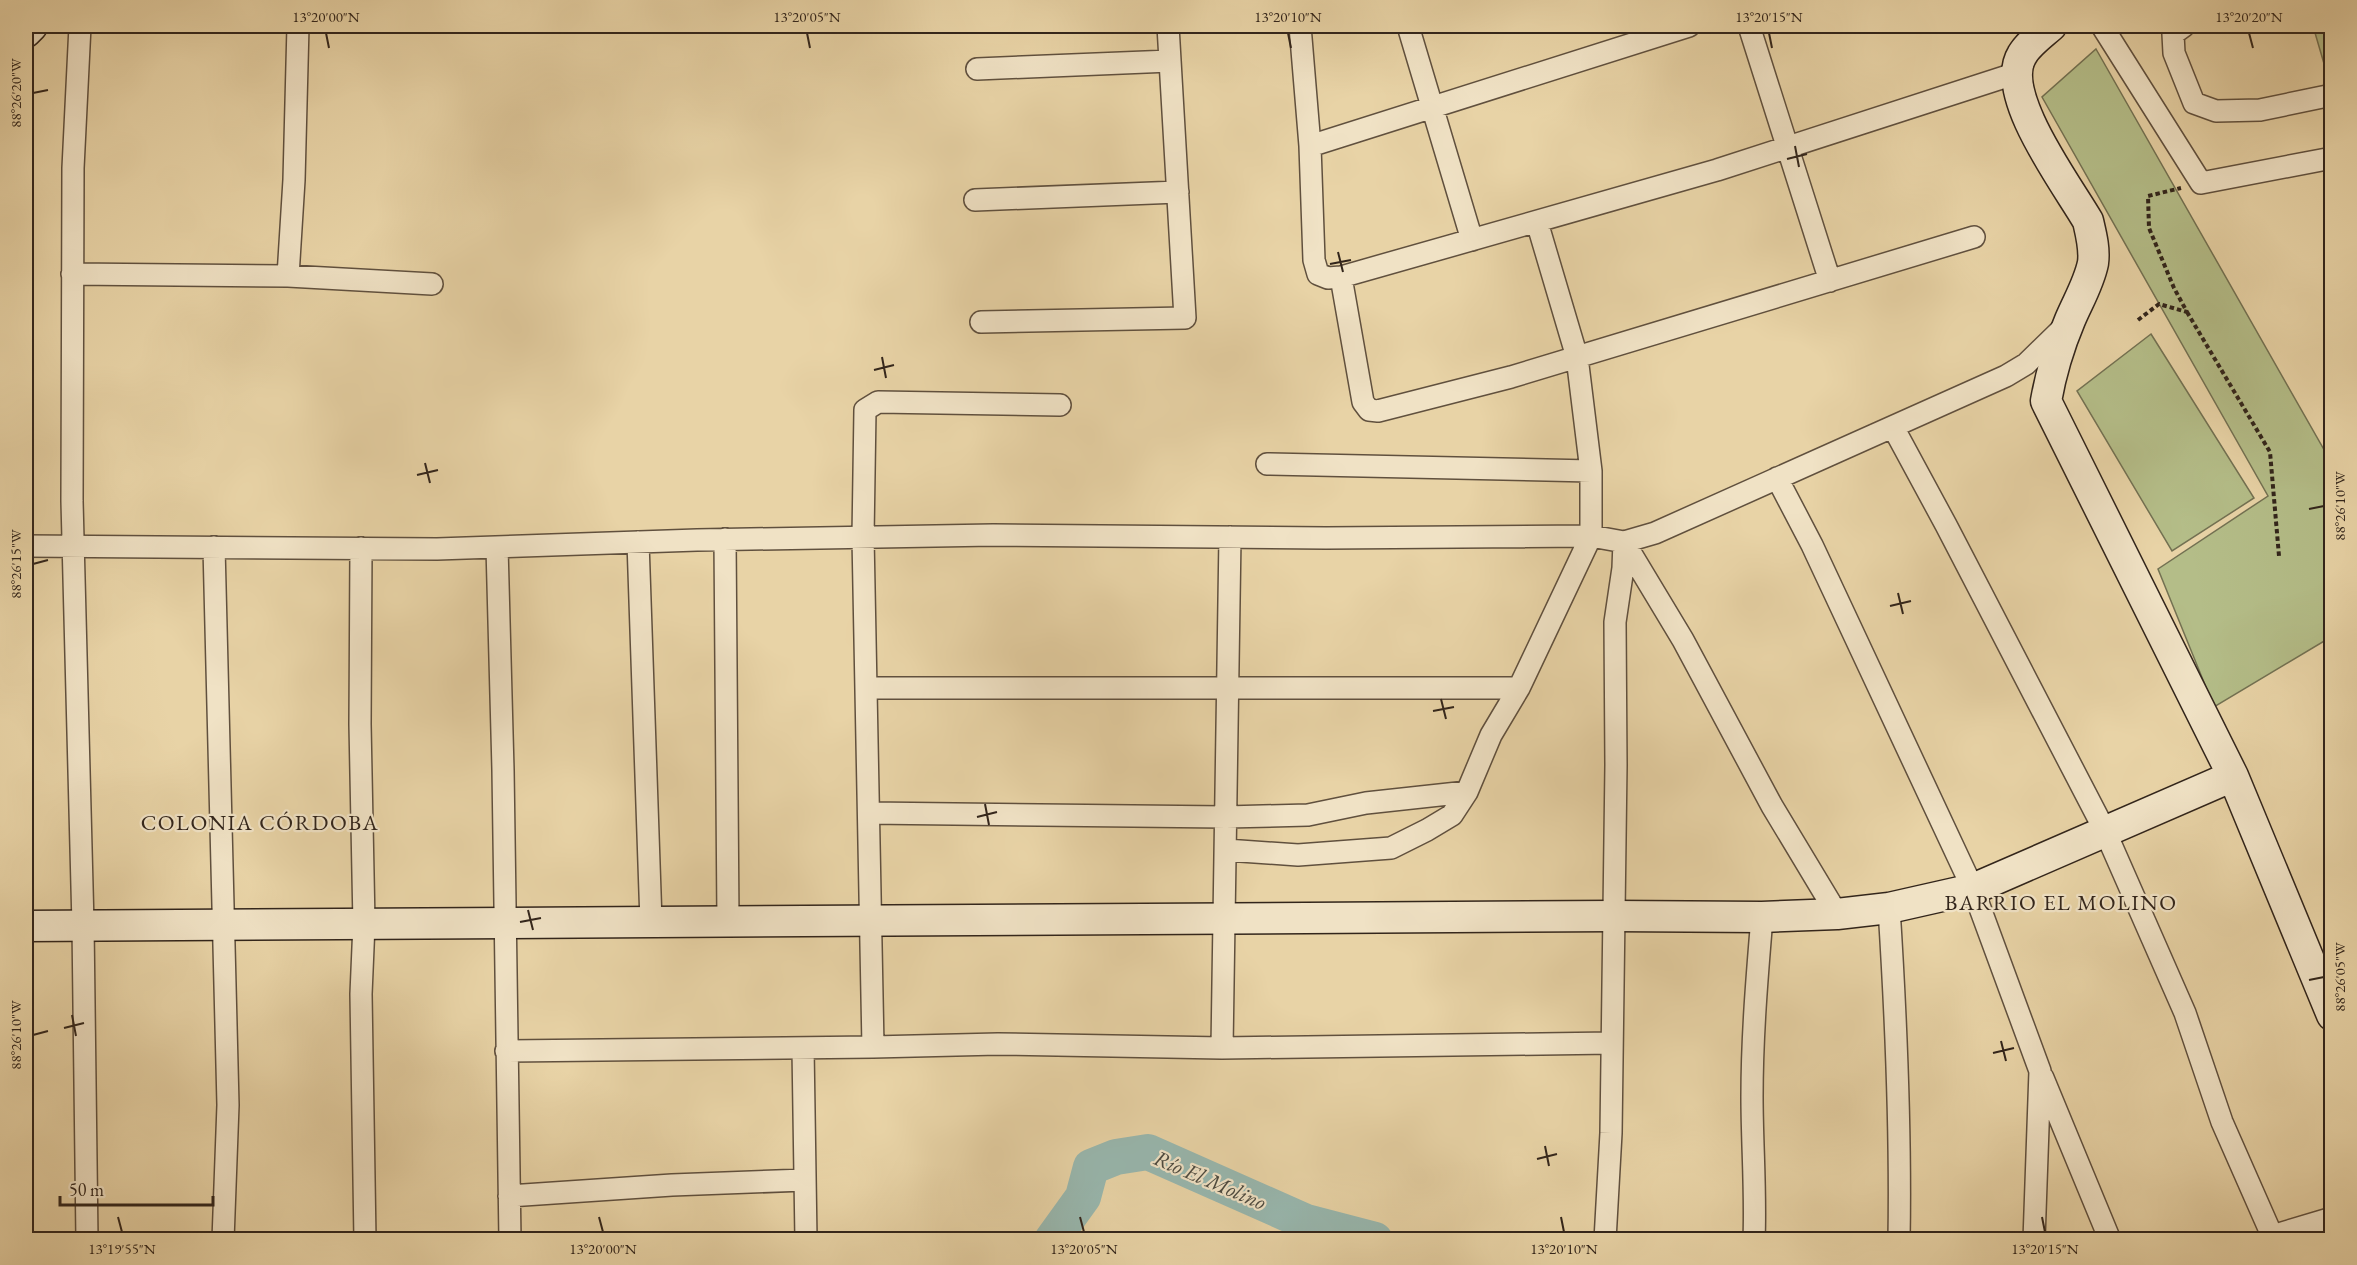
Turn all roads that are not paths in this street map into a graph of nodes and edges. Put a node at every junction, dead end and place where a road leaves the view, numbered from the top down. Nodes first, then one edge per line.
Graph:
1 (32, 26) edge
2 (80, 26) edge
3 (298, 26) edge
4 (1168, 26) edge
5 (1300, 26) edge
6 (1408, 26) edge
7 (1689, 26) edge
8 (1749, 26) edge
9 (2051, 26) edge
10 (2102, 26) edge
11 (2184, 26) edge
12 (26, 32) edge
13 (1170, 61) junction
14 (977, 69) dead end
15 (2017, 73) junction
16 (2331, 95) edge
17 (1432, 107) junction
18 (1310, 146) junction
19 (1786, 148) junction
20 (2331, 158) edge
21 (1178, 192) junction
22 (975, 200) dead end
23 (1537, 222) junction
24 (1974, 237) dead end
25 (1472, 240) junction
26 (72, 274) junction
27 (288, 276) junction
28 (1341, 278) junction
29 (1830, 280) junction
30 (432, 284) dead end
31 (2070, 321) junction
32 (981, 322) dead end
33 (1577, 357) junction
34 (1060, 405) dead end
35 (1893, 427) junction
36 (1267, 464) dead end
37 (1591, 471) junction
38 (1778, 478) junction
39 (1591, 536) junction
40 (863, 537) junction
41 (1230, 537) junction
42 (725, 539) junction
43 (638, 542) junction
44 (1624, 542) junction
45 (26, 546) edge
46 (73, 546) junction
47 (214, 547) junction
48 (496, 547) junction
49 (361, 548) junction
50 (866, 688) junction
51 (1229, 688) junction
52 (1520, 688) junction
53 (2233, 776) junction
54 (1467, 792) junction
55 (869, 813) junction
56 (1226, 817) junction
57 (2105, 831) junction
58 (1226, 850) junction
59 (1973, 889) junction
60 (1889, 908) junction
61 (1837, 914) junction
62 (1614, 916) junction
63 (1762, 917) junction
64 (1224, 918) junction
65 (871, 920) junction
66 (728, 921) junction
67 (651, 922) junction
68 (505, 923) junction
69 (224, 924) junction
70 (364, 924) junction
71 (83, 925) junction
72 (26, 926) edge
73 (2331, 1016) edge
74 (1612, 1043) junction
75 (873, 1047) junction
76 (803, 1048) junction
77 (1222, 1048) junction
78 (506, 1051) junction
79 (2040, 1071) junction
80 (805, 1180) junction
81 (509, 1196) junction
82 (2331, 1218) edge
83 (2273, 1238) edge
84 (87, 1239) edge
85 (223, 1239) edge
86 (365, 1239) edge
87 (510, 1239) edge
88 (806, 1239) edge
89 (1605, 1239) edge
90 (1754, 1239) edge
91 (1899, 1239) edge
92 (2034, 1239) edge
93 (2110, 1239) edge

1 - 12 street
2 - 26 street
3 - 27 street
4 - 13 street
5 - 18 street
6 - 17 street
7 - 17 street
8 - 19 street
9 - 15 street
10 - 20 street
11 - 16 street
13 - 14 street
13 - 21 street
15 - 19 street
15 - 31 street
17 - 18 street
17 - 25 street
18 - 28 street
19 - 23 street
19 - 29 street
21 - 22 street
21 - 32 street
23 - 25 street
23 - 33 street
24 - 29 street
25 - 28 street
26 - 27 street
26 - 46 street
27 - 30 street
28 - 33 street
29 - 33 street
31 - 35 street
31 - 53 street
33 - 37 street
34 - 40 street
35 - 38 street
35 - 57 street
36 - 37 street
37 - 39 street
38 - 44 street
38 - 59 street
39 - 41 street
39 - 44 street
39 - 52 street
40 - 41 street
40 - 42 street
40 - 50 street
41 - 51 street
42 - 43 street
42 - 66 street
43 - 48 street
43 - 67 street
44 - 61 street
44 - 62 street
45 - 46 street
46 - 47 street
46 - 71 street
47 - 49 street
47 - 69 street
48 - 49 street
48 - 68 street
49 - 70 street
50 - 51 street
50 - 55 street
51 - 52 street
51 - 56 street
52 - 54 street
53 - 57 street
53 - 73 street
54 - 56 street
54 - 58 street
55 - 56 street
55 - 65 street
56 - 58 street
57 - 59 street
57 - 83 street
58 - 64 street
59 - 60 street
59 - 79 street
60 - 61 street
60 - 91 street
61 - 63 street
62 - 63 street
62 - 64 street
62 - 74 street
63 - 90 street
64 - 65 street
64 - 77 street
65 - 66 street
65 - 75 street
66 - 67 street
67 - 68 street
68 - 70 street
68 - 78 street
69 - 70 street
69 - 71 street
69 - 85 street
70 - 86 street
71 - 72 street
71 - 84 street
74 - 77 street
74 - 89 street
75 - 76 street
75 - 77 street
76 - 78 street
76 - 80 street
78 - 81 street
79 - 92 street
79 - 93 street
80 - 81 street
80 - 88 street
81 - 87 street
82 - 83 street

